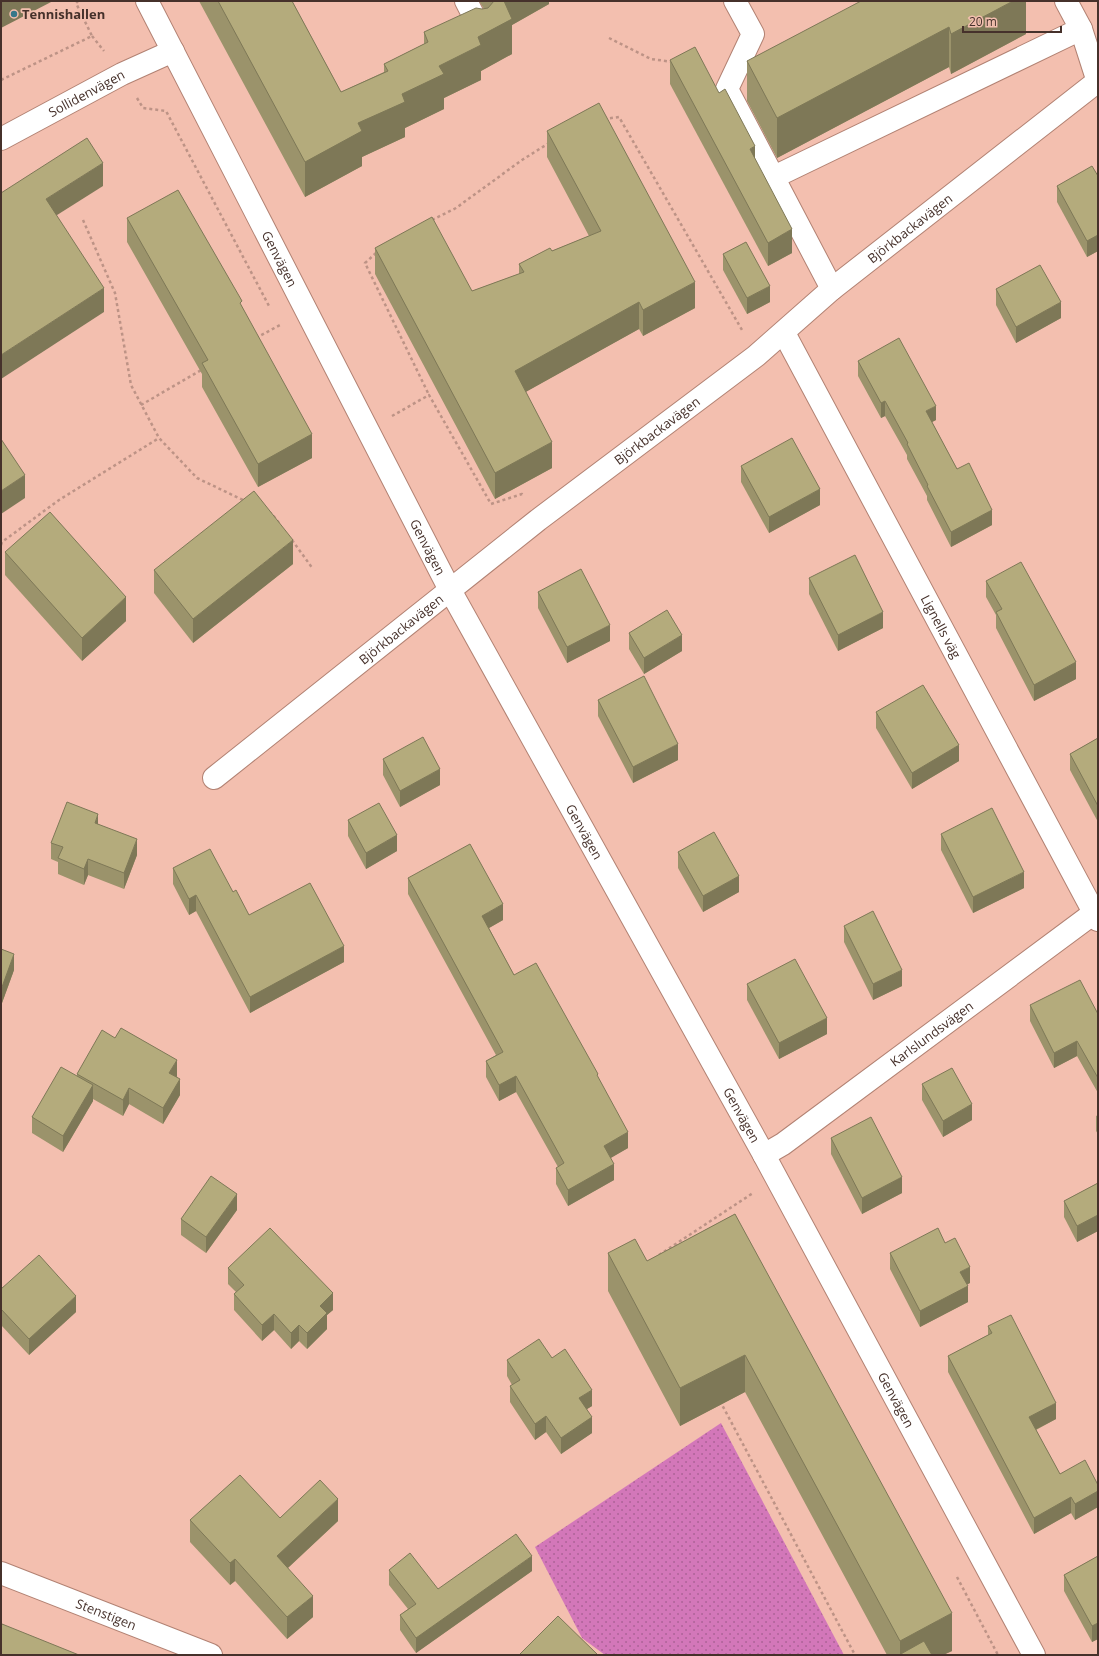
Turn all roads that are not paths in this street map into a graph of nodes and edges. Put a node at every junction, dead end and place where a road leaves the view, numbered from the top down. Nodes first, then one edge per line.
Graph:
1 (147, 1) edge
2 (466, 1) edge
3 (735, 1) edge
4 (1066, 1) edge
5 (1082, 29) junction
6 (482, 32) edge
7 (174, 51) junction
8 (1098, 81) edge
9 (1, 139) edge
10 (774, 177) junction
11 (832, 289) junction
12 (784, 333) junction
13 (450, 590) junction
14 (214, 778) dead end
15 (1097, 914) edge
16 (764, 1155) junction
17 (1, 1573) edge
18 (211, 1655) edge
19 (1034, 1655) edge

1 - 7 street, Genvägen
2 - 6 street
3 - 10 street
4 - 5 street
5 - 8 street
5 - 10 street
7 - 9 street, Sollidenvägen
7 - 13 street, Genvägen
8 - 11 street, Björkbackavägen
10 - 11 street
11 - 12 street, Björkbackavägen
12 - 13 street, Björkbackavägen
12 - 15 street, Lignells väg
13 - 14 street, Björkbackavägen
13 - 16 street, Genvägen
15 - 16 street, Karlslundsvägen
16 - 19 street, Genvägen
17 - 18 street, Stenstigen

